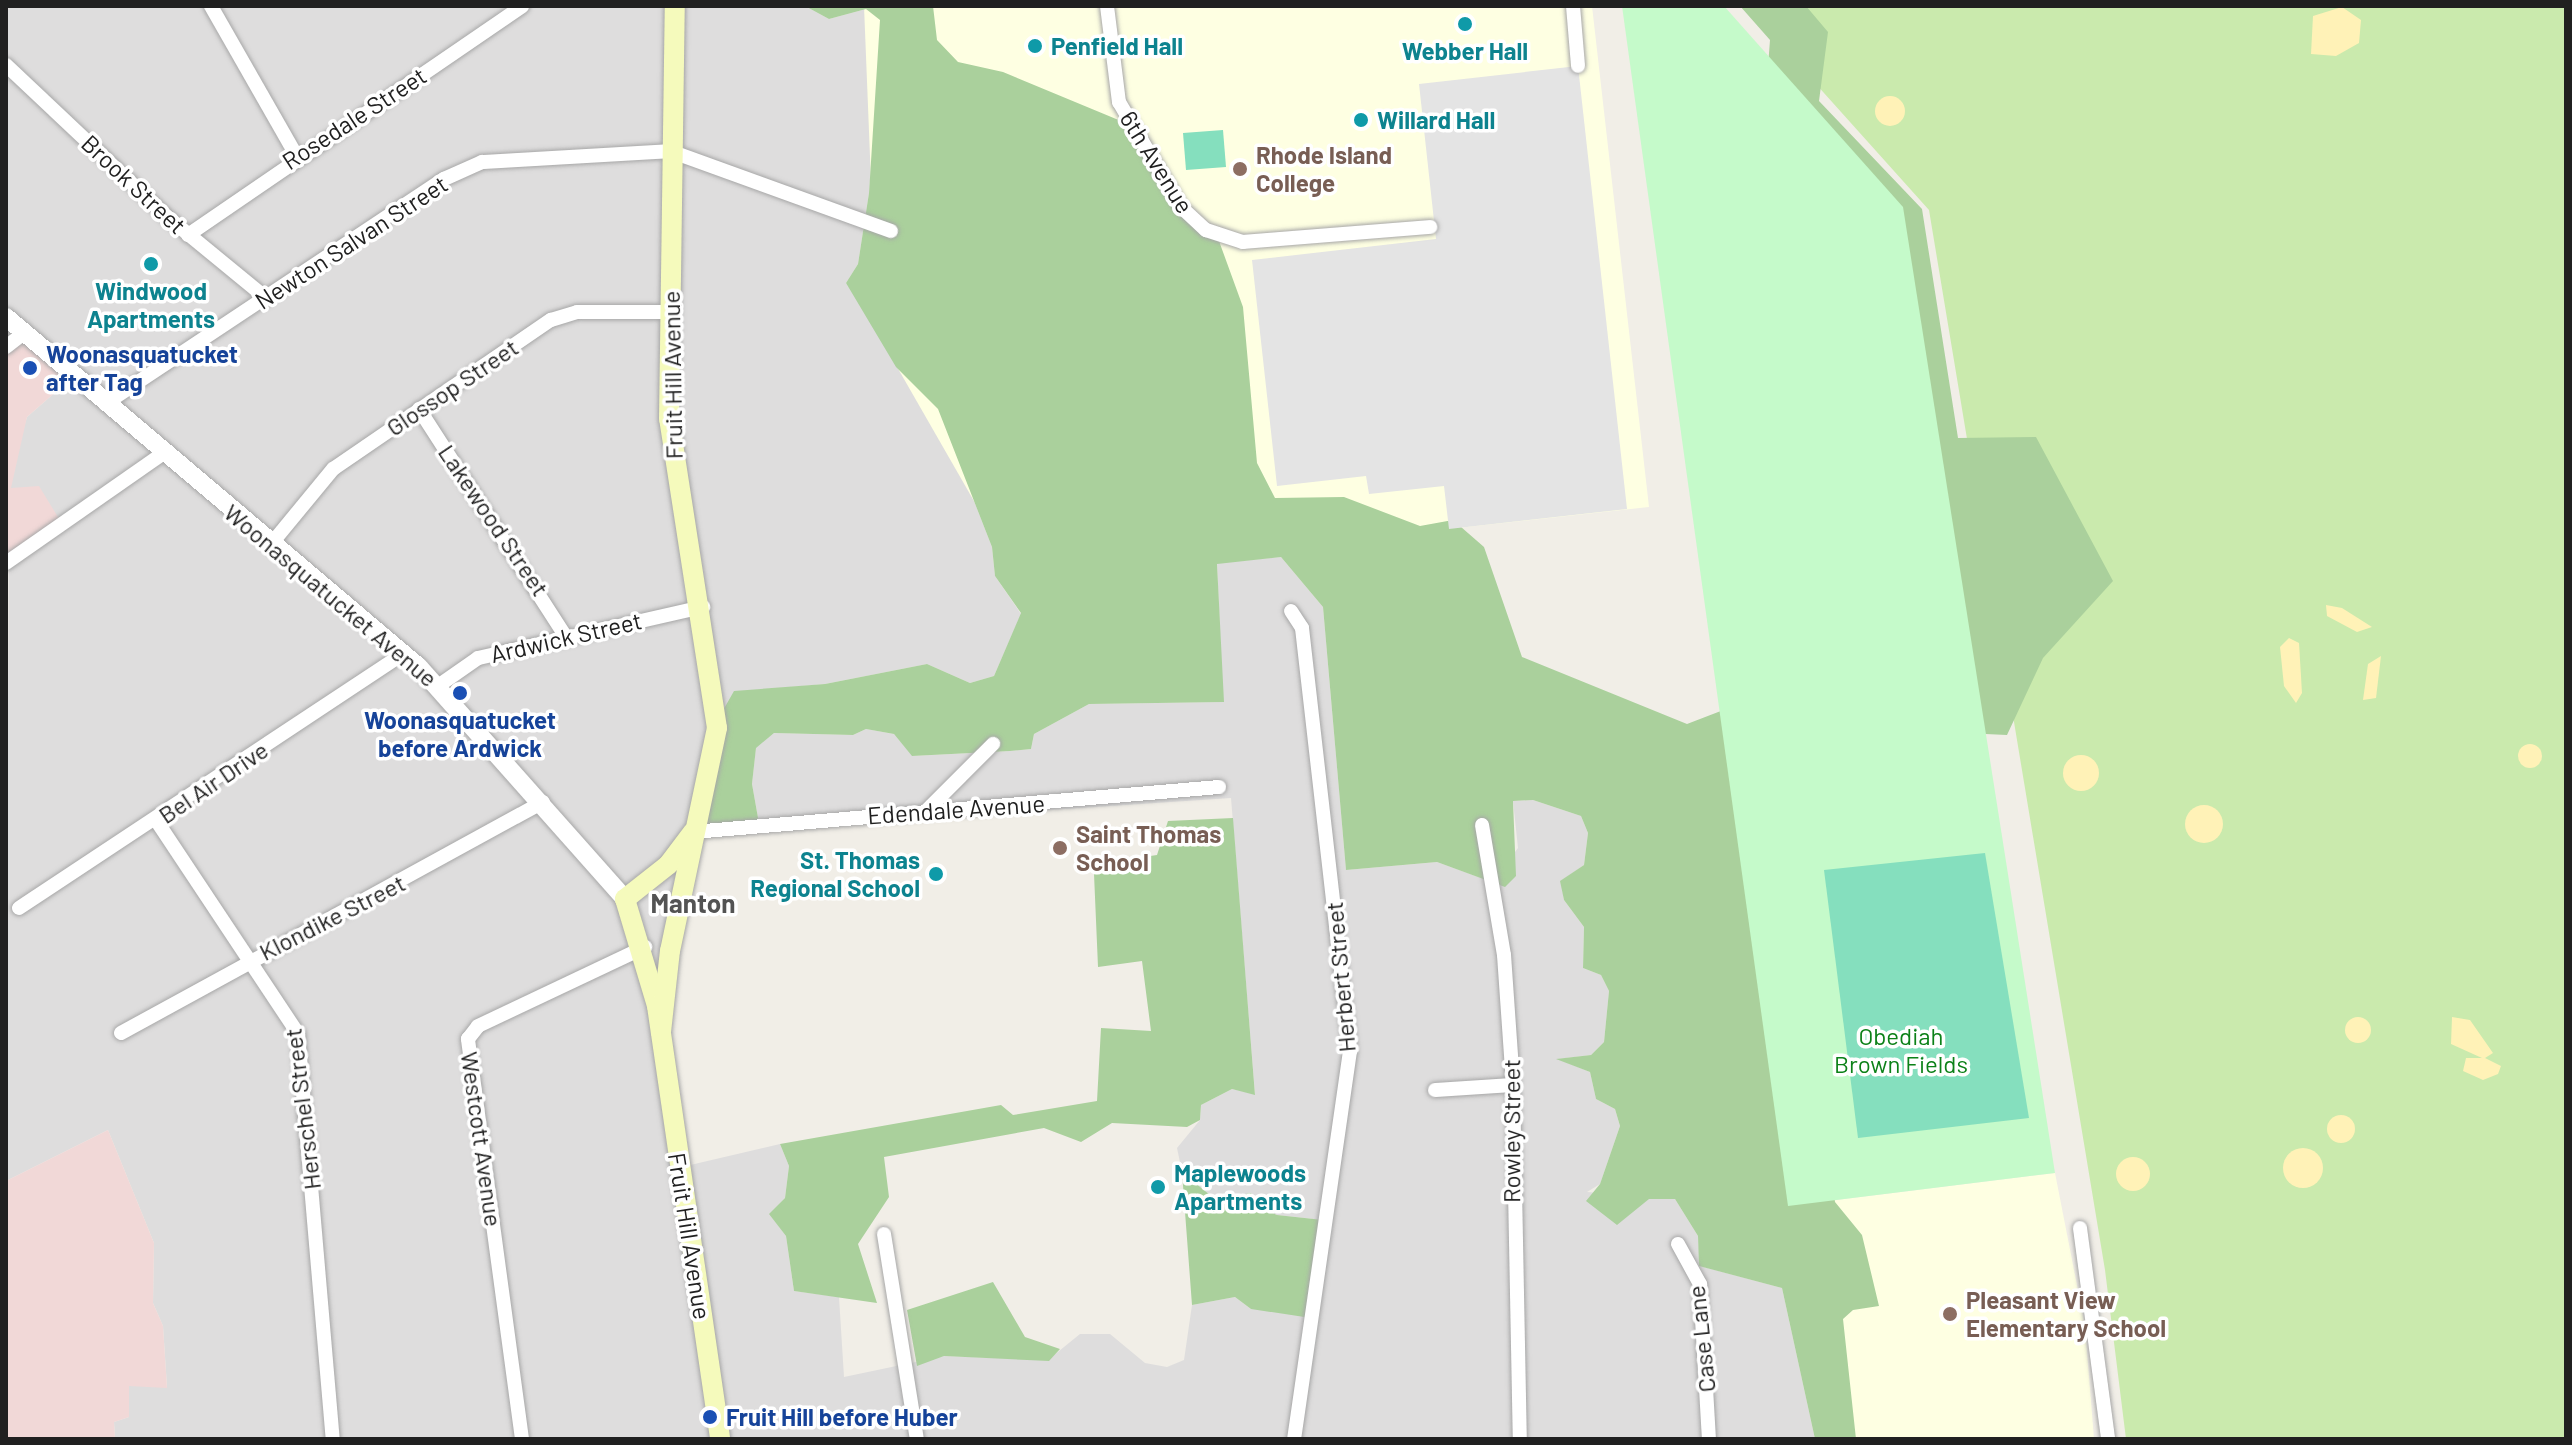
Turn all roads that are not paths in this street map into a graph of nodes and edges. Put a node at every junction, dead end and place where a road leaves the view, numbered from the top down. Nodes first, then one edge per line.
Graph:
1 (211, 6) edge
2 (522, 6) edge
3 (675, 6) edge
4 (1107, 6) edge
5 (1573, 6) edge
6 (6, 65) edge
7 (1578, 66) dead end
8 (670, 151) junction
9 (296, 155) junction
10 (1430, 227) dead end
11 (891, 231) dead end
12 (188, 235) junction
13 (266, 298) junction
14 (669, 312) junction
15 (6, 317) edge
16 (24, 333) junction
17 (6, 347) edge
18 (105, 404) junction
19 (419, 409) junction
20 (162, 454) junction
21 (272, 543) junction
22 (6, 563) edge
23 (703, 607) junction
24 (1291, 611) dead end
25 (564, 634) junction
26 (404, 653) junction
27 (438, 686) junction
28 (993, 744) dead end
29 (1219, 787) dead end
30 (543, 802) junction
31 (926, 811) junction
32 (156, 820) junction
33 (1482, 825) dead end
34 (693, 832) junction
35 (625, 899) junction
36 (19, 908) dead end
37 (645, 947) junction
38 (253, 957) junction
39 (661, 1032) junction
40 (121, 1033) dead end
41 (1513, 1085) junction
42 (1435, 1090) dead end
43 (2080, 1228) dead end
44 (884, 1234) dead end
45 (1678, 1244) dead end
46 (333, 1439) edge
47 (522, 1439) edge
48 (720, 1439) edge
49 (917, 1439) edge
50 (1294, 1439) edge
51 (1520, 1439) edge
52 (1709, 1439) edge
53 (2108, 1439) edge

1 - 9 street
2 - 9 street, Rosedale Street
3 - 8 main road, Fruit Hill Avenue
4 - 10 street, 6th Avenue
5 - 7 street
6 - 12 street, Brook Street
8 - 11 street
8 - 13 street, Newton Salvan Street
8 - 14 main road, Fruit Hill Avenue
9 - 12 street, Rosedale Street
12 - 13 street, Brook Street
13 - 18 street, Newton Salvan Street
14 - 19 street, Glossop Street
14 - 23 main road, Fruit Hill Avenue
15 - 16 street, Woonasquatucket Avenue
16 - 17 street
16 - 18 street, Woonasquatucket Avenue
18 - 20 street, Woonasquatucket Avenue
19 - 21 street, Glossop Street
19 - 25 street, Lakewood Street
20 - 21 street, Woonasquatucket Avenue
20 - 22 street
21 - 26 street, Woonasquatucket Avenue
23 - 25 street, Ardwick Street
23 - 34 main road, Fruit Hill Avenue
24 - 50 street, Herbert Street
25 - 27 street, Ardwick Street
26 - 27 street, Woonasquatucket Avenue
26 - 32 street, Bel Air Drive
27 - 30 street, Woonasquatucket Avenue
28 - 31 street
29 - 31 street, Edendale Avenue
30 - 35 street, Woonasquatucket Avenue
30 - 38 street, Klondike Street
31 - 34 street, Edendale Avenue
32 - 36 street, Bel Air Drive
32 - 38 street, Herschel Street
33 - 41 street, Rowley Street
34 - 35 main road, Fruit Hill Avenue
34 - 39 main road, Fruit Hill Avenue
35 - 37 main road, Woonasquatucket Avenue
37 - 39 main road, Fruit Hill Avenue
37 - 47 street, Westcott Avenue
38 - 40 street, Klondike Street
38 - 46 street, Herschel Street
39 - 48 main road, Fruit Hill Avenue
41 - 42 street
41 - 51 street, Rowley Street
43 - 53 street
44 - 49 street
45 - 52 street, Case Lane

